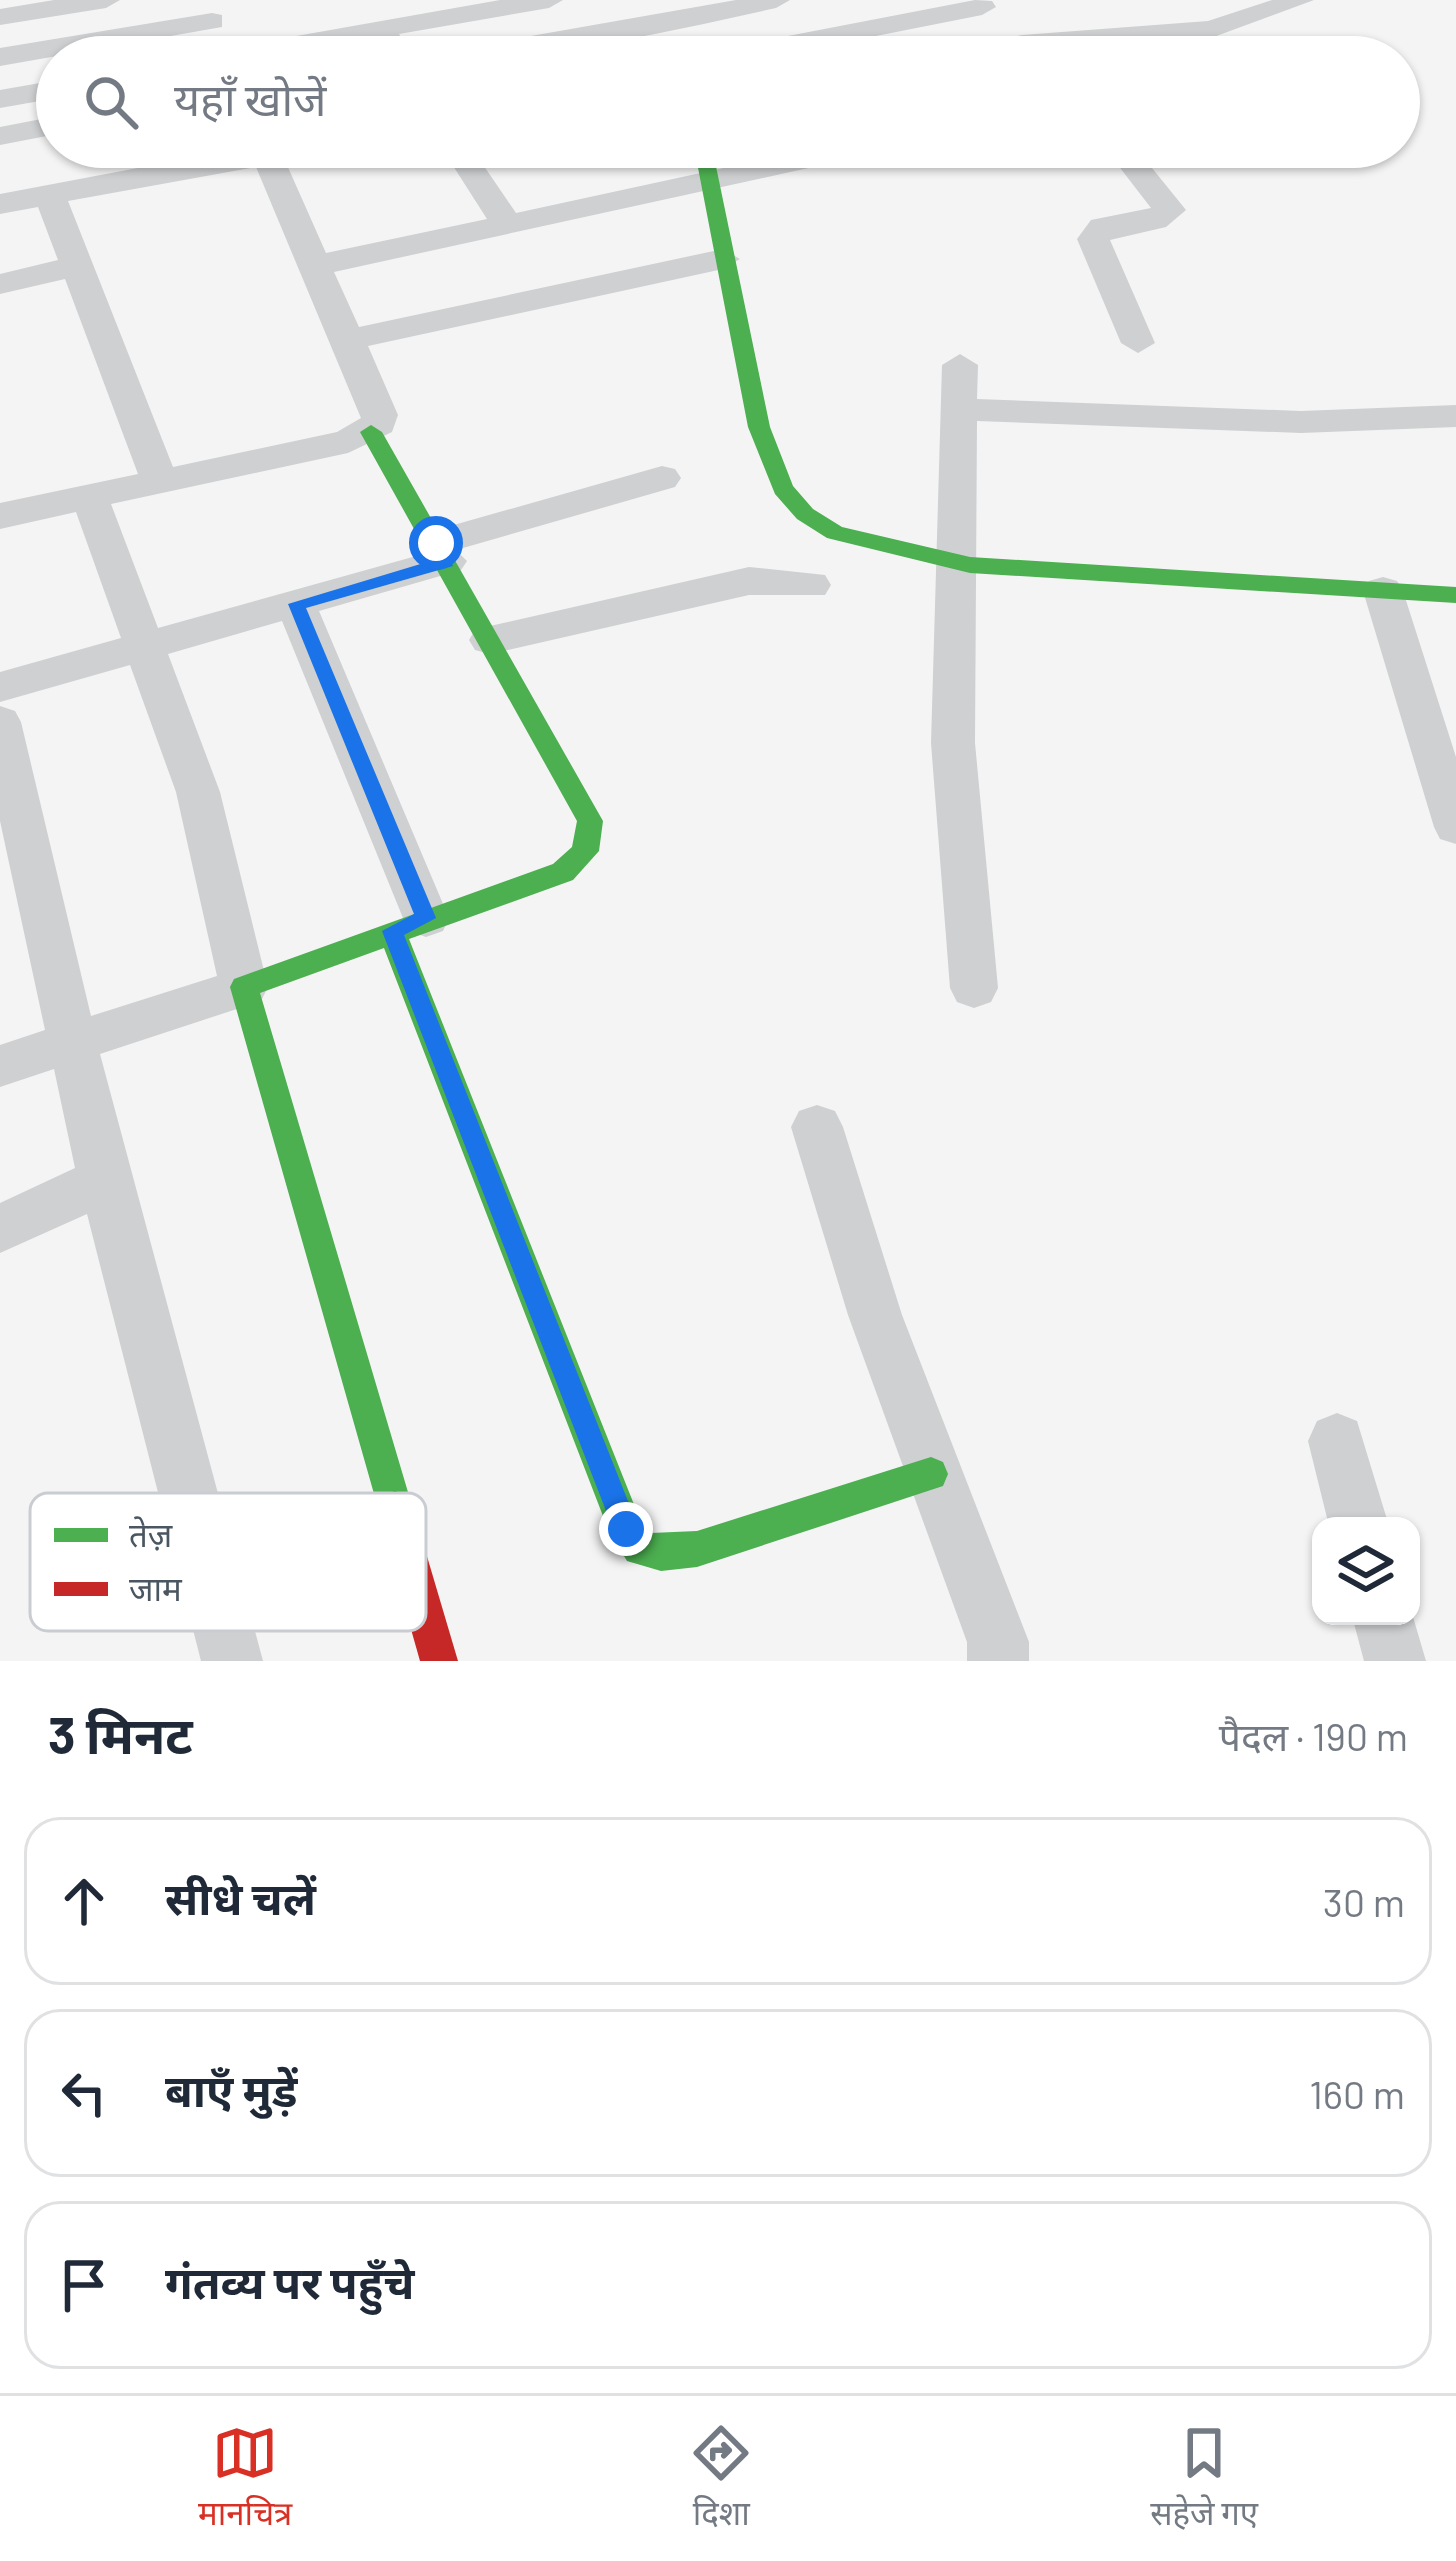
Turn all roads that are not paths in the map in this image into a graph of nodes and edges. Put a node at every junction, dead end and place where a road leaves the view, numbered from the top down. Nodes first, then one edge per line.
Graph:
1 (106, 0) edge
2 (549, 0) edge
3 (590, 0) edge
4 (776, 0) edge
5 (1300, 0) edge
6 (979, 3) edge
7 (733, 4) edge
8 (205, 10) edge
9 (0, 16) edge
10 (381, 29) junction
11 (92, 36) edge
12 (343, 36) edge
13 (385, 36) edge
14 (618, 36) edge
15 (649, 36) edge
16 (824, 36) edge
17 (1013, 36) edge
18 (1153, 36) edge
19 (36, 49) edge
20 (0, 57) edge
21 (36, 92) edge
22 (0, 99) edge
23 (36, 129) edge
24 (0, 136) edge
25 (186, 168) edge
26 (273, 168) edge
27 (470, 168) edge
28 (705, 168) edge
29 (766, 168) edge
30 (1136, 168) edge
31 (706, 181) junction
32 (50, 195) junction
33 (0, 204) edge
34 (507, 224) junction
35 (723, 259) junction
36 (77, 266) junction
37 (314, 266) junction
38 (0, 284) edge
39 (348, 340) junction
40 (1138, 343) dead end
41 (960, 365) dead end
42 (958, 409) junction
43 (1456, 416) edge
44 (371, 432) junction
45 (662, 478) dead end
46 (160, 481) junction
47 (89, 498) junction
48 (0, 516) edge
49 (441, 552) junction
50 (952, 561) junction
51 (811, 585) dead end
52 (1383, 591) junction
53 (1456, 596) edge
54 (296, 604) junction
55 (490, 640) junction
56 (144, 648) junction
57 (0, 687) edge
58 (0, 722) edge
59 (1456, 827) edge
60 (409, 924) junction
61 (244, 987) junction
62 (974, 988) dead end
63 (73, 1042) junction
64 (0, 1066) edge
65 (818, 1127) dead end
66 (104, 1180) junction
67 (0, 1228) edge
68 (1337, 1441) dead end
69 (931, 1474) junction
70 (187, 1493) edge
71 (390, 1493) edge
72 (1357, 1517) edge
73 (426, 1616) edge
74 (1385, 1625) edge
75 (224, 1631) edge
76 (232, 1661) edge
77 (439, 1661) edge
78 (998, 1661) edge
79 (1395, 1661) edge

1 - 9 street
2 - 10 street
3 - 14 street
4 - 7 street
5 - 18 street
6 - 16 street
6 - 17 street
7 - 15 street
8 - 11 street
10 - 12 street
10 - 13 street
19 - 20 street
21 - 22 street
23 - 24 street
25 - 32 street
26 - 37 street
27 - 34 street
28 - 31 street
29 - 31 street
30 - 40 street
31 - 34 street
31 - 35 street
32 - 33 street
32 - 36 street
34 - 37 street
35 - 39 street
35 - 50 street
36 - 38 street
36 - 46 street
37 - 39 street
39 - 44 street
41 - 42 street
42 - 43 street
42 - 50 street
44 - 46 street
44 - 49 street
45 - 49 street
46 - 47 street
47 - 48 street
47 - 56 street
49 - 54 street
49 - 55 street
50 - 52 street
50 - 62 street
51 - 55 street
52 - 53 street
52 - 59 street
54 - 56 street
54 - 60 street
55 - 60 street
56 - 57 street
56 - 61 street
58 - 63 street
60 - 61 street
60 - 69 street
61 - 63 street
61 - 71 street
63 - 64 street
63 - 66 street
65 - 69 street
66 - 67 street
66 - 70 street
68 - 72 street
69 - 78 street
73 - 77 street
74 - 79 street
75 - 76 street

